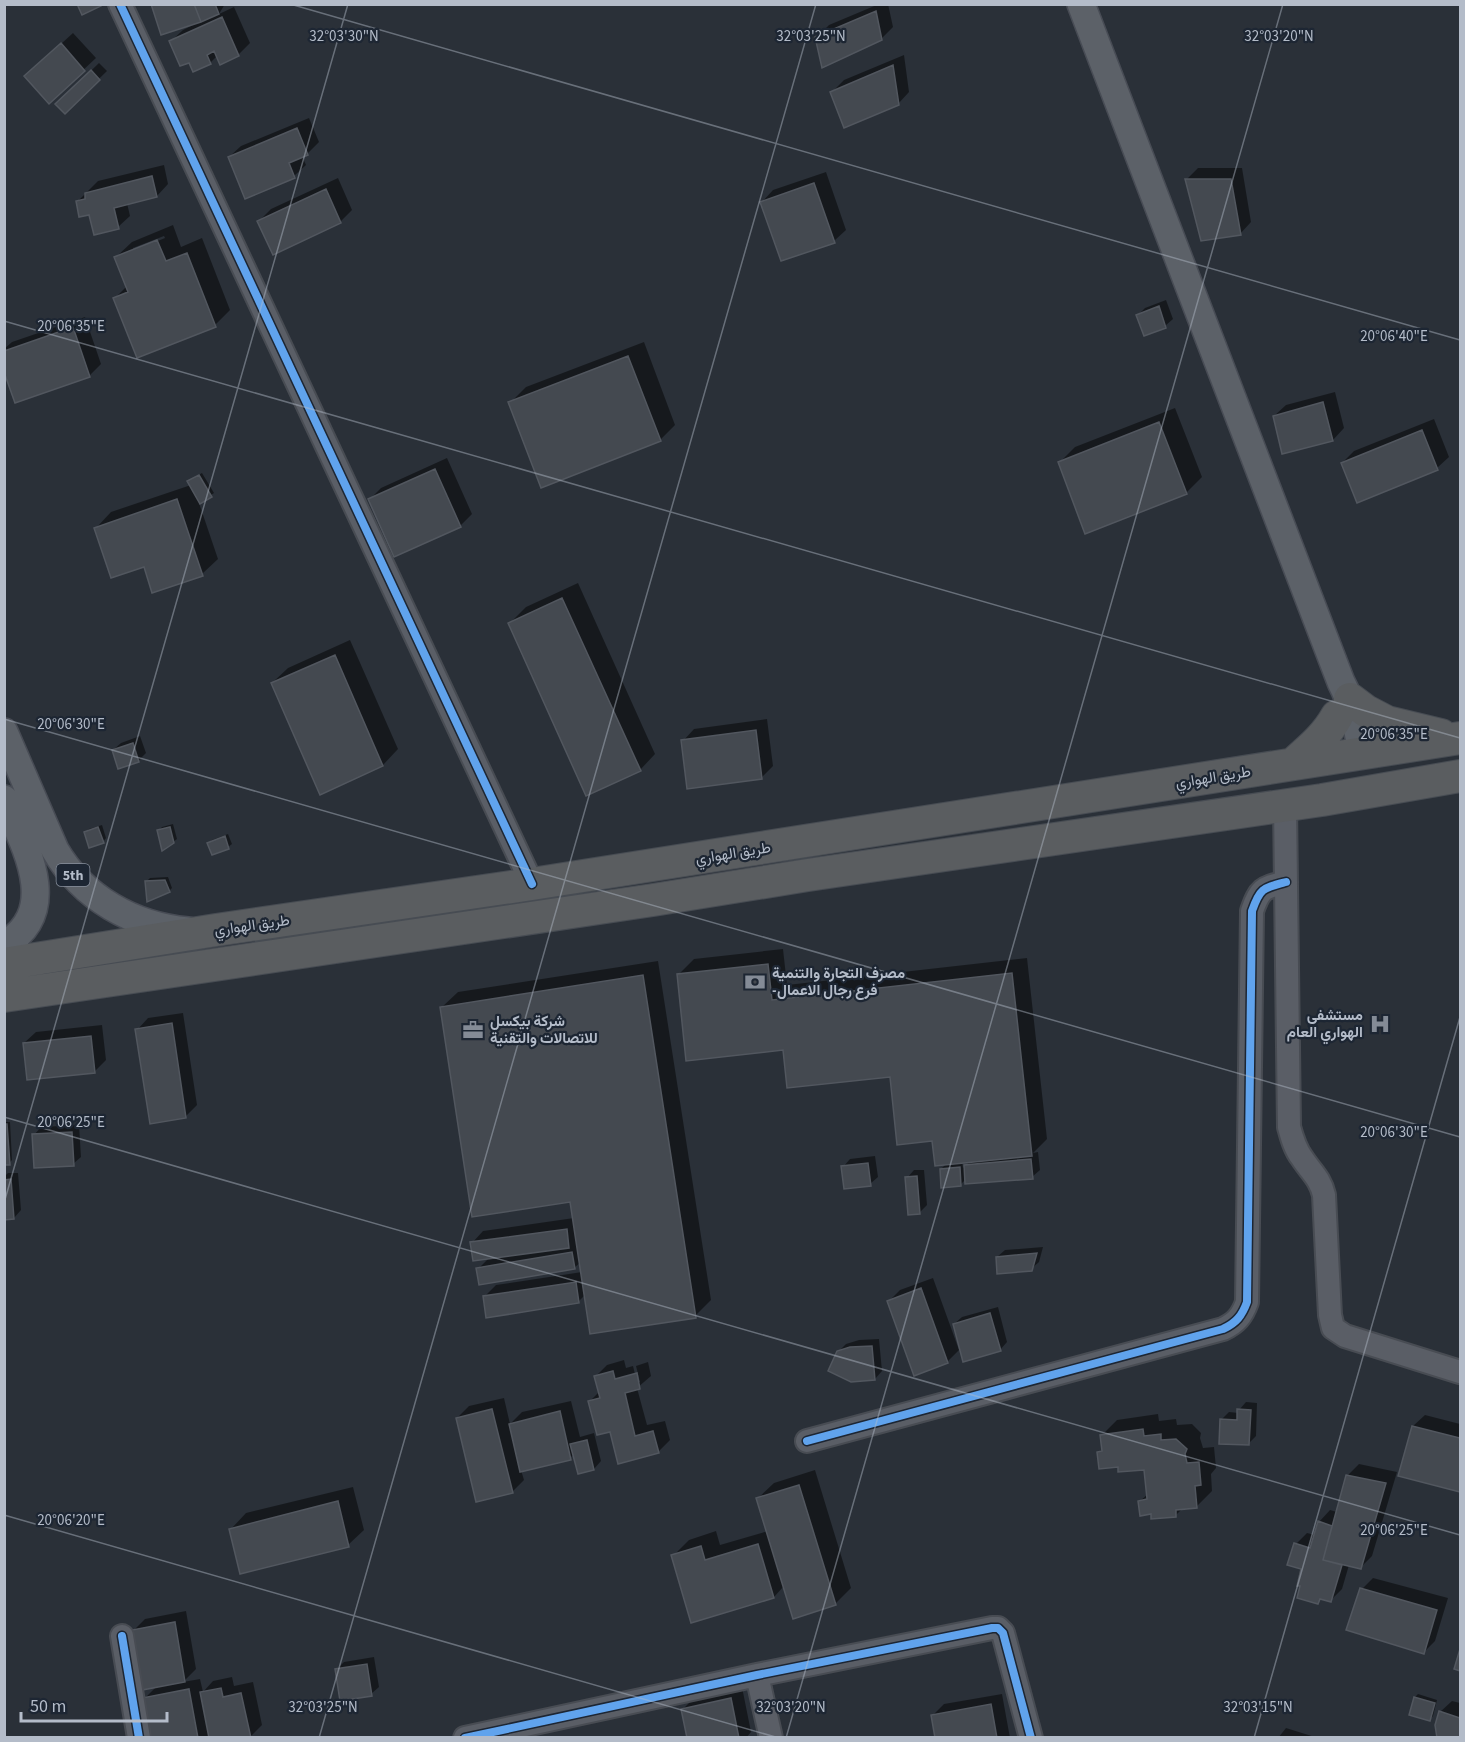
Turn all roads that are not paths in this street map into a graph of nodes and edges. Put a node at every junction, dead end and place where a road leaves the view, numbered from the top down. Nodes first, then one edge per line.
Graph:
1 (120, 4) edge
2 (1081, 4) edge
3 (1343, 699) junction
4 (4, 732) edge
5 (1459, 739) edge
6 (1351, 756) junction
7 (1293, 764) junction
8 (1461, 776) edge
9 (4, 799) edge
10 (1285, 805) junction
11 (704, 857) junction
12 (1286, 882) junction
13 (532, 884) junction
14 (709, 890) junction
15 (216, 930) junction
16 (4, 945) edge
17 (4, 964) edge
18 (4, 996) edge
19 (1461, 1372) edge
20 (807, 1441) dead end
21 (122, 1636) dead end
22 (757, 1675) junction
23 (139, 1737) edge
24 (465, 1737) edge
25 (771, 1737) edge
26 (1031, 1737) edge

1 - 13 street
2 - 3 main road
3 - 5 highway
3 - 6 main road
3 - 7 highway
4 - 15 main road, 5th
5 - 6 highway, طريق الهواري
6 - 7 highway, طريق الهواري
7 - 11 highway, طريق الهواري
8 - 10 highway
9 - 16 main road, 5th
10 - 12 street
10 - 14 highway
11 - 13 highway, طريق الهواري
11 - 14 highway
12 - 19 street
12 - 20 street
13 - 15 highway, طريق الهواري
14 - 18 highway
15 - 17 highway, طريق الهواري
21 - 23 street
22 - 24 street
22 - 25 street
22 - 26 street

